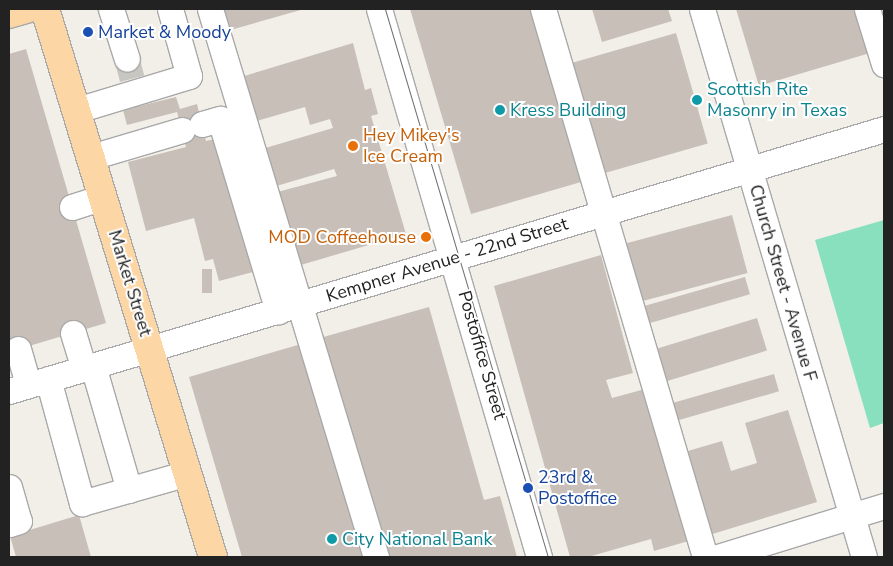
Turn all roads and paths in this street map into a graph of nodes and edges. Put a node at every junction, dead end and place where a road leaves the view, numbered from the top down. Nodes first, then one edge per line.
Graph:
1 (27, 9) edge
2 (45, 9) edge
3 (111, 9) edge
4 (170, 9) edge
5 (210, 9) edge
6 (379, 9) edge
7 (543, 9) edge
8 (702, 9) edge
9 (867, 9) edge
10 (9, 14) edge
11 (884, 64) edge
12 (132, 76) junction
13 (77, 110) junction
14 (884, 129) edge
15 (91, 158) junction
16 (749, 169) junction
17 (103, 197) junction
18 (72, 206) dead end
19 (602, 214) junction
20 (454, 259) junction
21 (288, 308) junction
22 (73, 333) dead end
23 (18, 349) dead end
24 (150, 349) junction
25 (89, 367) junction
26 (28, 385) edge
27 (188, 473) junction
28 (9, 487) edge
29 (129, 490) junction
30 (884, 506) edge
31 (852, 517) junction
32 (9, 524) edge
33 (213, 557) edge
34 (376, 557) edge
35 (539, 557) edge
36 (705, 557) edge
37 (718, 557) edge
38 (864, 557) edge

1 - 10 main road
2 - 13 main road, Market Street
3 - 12 street
4 - 12 street
5 - 21 street
6 - 20 street, Postoffice Street
7 - 19 street
8 - 16 street, Church Street - Avenue F
9 - 11 street
12 - 13 street
13 - 15 main road, Market Street
14 - 16 street, Kempner Avenue - 22nd Street
15 - 17 main road, Market Street
15 - 21 street
16 - 19 street, Kempner Avenue - 22nd Street
16 - 31 street, Church Street - Avenue F
17 - 18 street
17 - 24 main road, Market Street
19 - 20 street, Kempner Avenue - 22nd Street
19 - 36 street
20 - 21 street, Kempner Avenue - 22nd Street
20 - 35 street, Postoffice Street
21 - 24 street, Kempner Avenue - 22nd Street
21 - 34 street
22 - 25 street
23 - 26 street
24 - 25 street, Kempner Avenue - 22nd Street
24 - 27 main road, Market Street
25 - 26 street, Kempner Avenue - 22nd Street
25 - 29 street
26 - 29 street
27 - 29 street
27 - 33 main road, Market Street
28 - 32 street
30 - 31 street
31 - 37 street
31 - 38 street, Church Street - Avenue F

